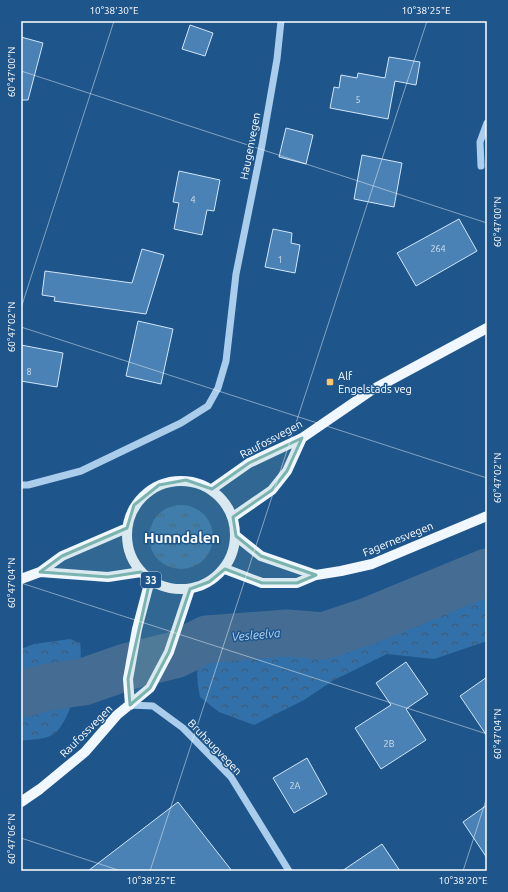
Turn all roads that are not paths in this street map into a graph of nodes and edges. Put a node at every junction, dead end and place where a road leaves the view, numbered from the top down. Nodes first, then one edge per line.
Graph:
1 (281, 21) edge
2 (487, 123) edge
3 (481, 166) dead end
4 (487, 328) edge
5 (302, 438) junction
6 (21, 485) edge
7 (212, 489) junction
8 (487, 516) edge
9 (233, 517) junction
10 (127, 528) junction
11 (236, 536) junction
12 (225, 569) junction
13 (40, 572) junction
14 (141, 572) junction
15 (316, 575) junction
16 (21, 579) edge
17 (150, 580) junction
18 (190, 589) junction
19 (130, 705) junction
20 (21, 802) edge
21 (290, 871) edge

1 - 6 street, Haugenvegen
2 - 3 street
4 - 5 main road, Raufossvegen
5 - 7 main road, Raufossvegen
5 - 9 main road
7 - 9 main road, 33
7 - 10 main road, 33
8 - 15 main road, Fagernesvegen
9 - 11 main road, 33
10 - 13 main road, 33
10 - 14 main road, 33
11 - 12 main road, 33
11 - 15 main road, Fagernesvegen
12 - 15 main road, Fagernesvegen
12 - 18 main road, 33
13 - 14 main road, 33
13 - 16 main road, 33
14 - 17 main road, 33
17 - 18 main road, 33
17 - 19 main road, Raufossvegen
18 - 19 main road, Raufossvegen
19 - 20 main road, Raufossvegen
19 - 21 street, Bruhaugvegen

